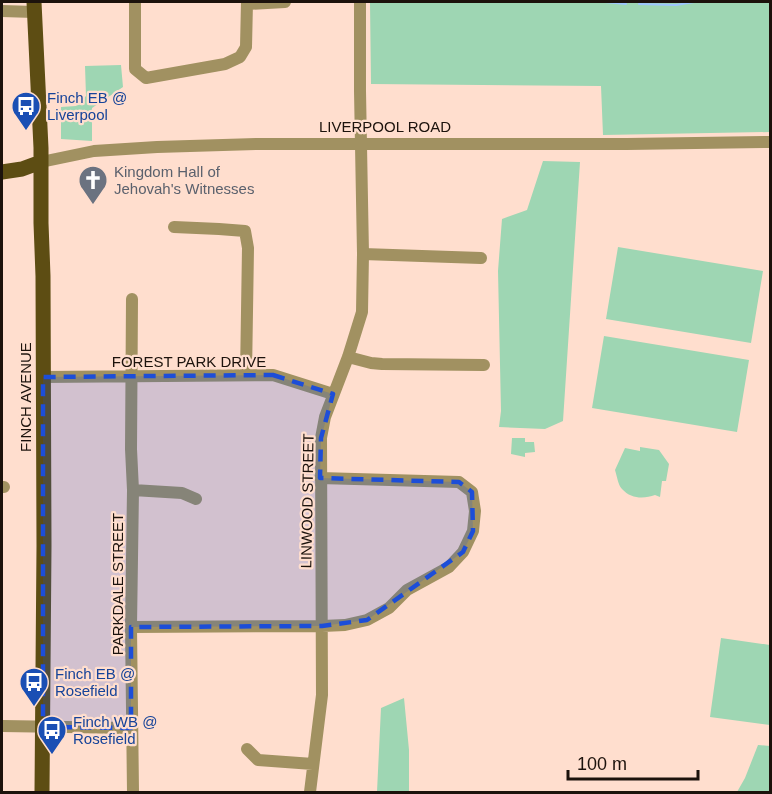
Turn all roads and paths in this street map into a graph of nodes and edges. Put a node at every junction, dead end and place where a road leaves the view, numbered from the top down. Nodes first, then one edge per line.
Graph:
1 (135, 2) edge
2 (285, 2) edge
3 (360, 2) edge
4 (247, 3) edge
5 (34, 7) edge
6 (2, 11) edge
7 (771, 142) edge
8 (361, 144) junction
9 (41, 162) junction
10 (2, 172) edge
11 (174, 227) dead end
12 (363, 254) junction
13 (481, 258) dead end
14 (132, 299) dead end
15 (348, 357) junction
16 (484, 365) dead end
17 (246, 375) junction
18 (43, 377) junction
19 (132, 377) junction
20 (333, 393) junction
21 (320, 478) junction
22 (133, 490) junction
23 (196, 499) dead end
24 (322, 626) junction
25 (131, 627) junction
26 (2, 726) edge
27 (43, 727) junction
28 (131, 728) junction
29 (248, 749) dead end
30 (313, 764) junction
31 (42, 792) edge
32 (132, 792) edge
33 (310, 792) edge

1 - 4 street
2 - 4 street
3 - 8 street, LINWOOD STREET
5 - 6 street
5 - 9 main road, FINCH AVENUE
7 - 8 street, LIVERPOOL ROAD
8 - 9 street, LIVERPOOL ROAD
8 - 12 street, LINWOOD STREET
9 - 10 main road, LIVERPOOL ROAD
9 - 18 main road, FINCH AVENUE
11 - 17 street
12 - 13 street
12 - 15 street, LINWOOD STREET
14 - 19 street, PARKDALE STREET
15 - 16 street
15 - 20 street, LINWOOD STREET
17 - 19 street, FOREST PARK DRIVE
17 - 20 street, FOREST PARK DRIVE
18 - 19 street, FOREST PARK DRIVE
18 - 27 main road, FINCH AVENUE
19 - 22 street, PARKDALE STREET
20 - 21 street, LINWOOD STREET
21 - 24 street, LINWOOD STREET
21 - 24 street
22 - 23 street
22 - 25 street, PARKDALE STREET
24 - 25 street
24 - 30 street, LINWOOD STREET
25 - 28 street, PARKDALE STREET
26 - 27 street
27 - 28 street
27 - 31 main road, FINCH AVENUE
28 - 32 street, PARKDALE STREET
29 - 30 street
30 - 33 street, LINWOOD STREET

